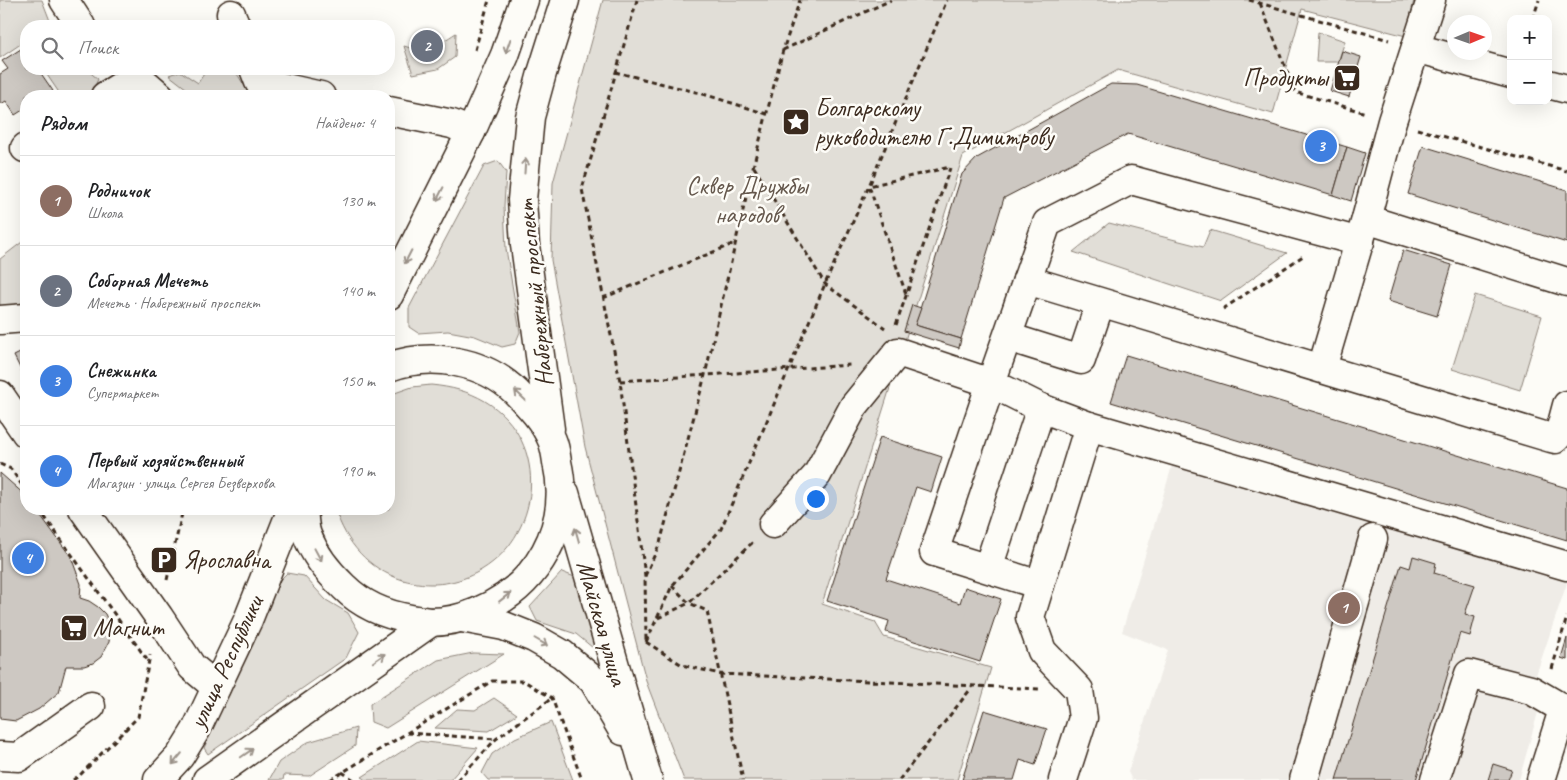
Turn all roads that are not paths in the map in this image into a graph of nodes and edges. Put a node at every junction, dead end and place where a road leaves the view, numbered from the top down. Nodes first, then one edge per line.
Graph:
1 (64, 0) edge
2 (524, 0) edge
3 (565, 0) edge
4 (1431, 0) edge
5 (77, 20) edge
6 (1416, 48) junction
7 (1507, 73) edge
8 (130, 75) edge
9 (136, 75) edge
10 (256, 75) edge
11 (1552, 85) edge
12 (1567, 89) edge
13 (112, 90) edge
14 (153, 90) edge
15 (294, 90) edge
16 (395, 112) edge
17 (472, 132) junction
18 (1353, 232) junction
19 (1027, 280) junction
20 (1567, 282) edge
21 (395, 283) edge
22 (1100, 303) junction
23 (20, 318) edge
24 (0, 320) edge
25 (1008, 337) junction
26 (395, 365) edge
27 (1322, 368) junction
28 (991, 383) junction
29 (1567, 404) edge
30 (1041, 408) junction
31 (1089, 426) junction
32 (552, 440) junction
33 (561, 479) junction
34 (87, 515) edge
35 (290, 515) edge
36 (305, 515) edge
37 (773, 524) road end
38 (1373, 539) dead end
39 (1567, 566) edge
40 (988, 568) junction
41 (1040, 585) junction
42 (462, 618) junction
43 (431, 622) junction
44 (216, 687) junction
45 (91, 706) dead end
46 (1565, 710) edge
47 (1559, 749) edge
48 (0, 756) edge
49 (646, 773) edge
50 (158, 780) edge
51 (207, 780) edge
52 (1063, 780) edge
53 (1304, 780) edge
54 (1435, 780) edge
55 (1541, 780) edge

1 - 5 main road
2 -> 17 main road
32 -> 3 main road, Набережный проспект
4 - 6 main road
6 - 7 main road
6 - 18 main road
8 - 13 main road
9 - 14 main road
10 - 15 main road
11 - 12 main road
16 - 17 main road
17 -> 21 main road
18 - 19 main road
18 - 20 main road
18 - 27 main road
19 - 22 main road
19 - 25 main road
22 - 25 main road
22 - 27 main road
23 - 24 main road
25 - 28 main road
32 -> 26 main road
27 - 29 main road
28 - 30 main road
28 - 37 main road
28 - 40 main road
30 - 31 main road
30 - 40 main road
31 - 39 main road
31 - 41 main road
32 - 33 main road
42 -> 33 main road
49 -> 33 main road, Майская улица
34 - 44 main road
35 - 44 main road, улица Республики
36 -> 43 main road
38 - 53 main road
40 - 41 main road
41 - 52 main road
42 - 43 main road
42 -> 49 main road, Майская улица
51 -> 43 main road, улица Республики
44 -> 50 main road, улица Республики
45 - 48 main road
46 - 47 main road
46 - 54 main road
47 - 55 main road

